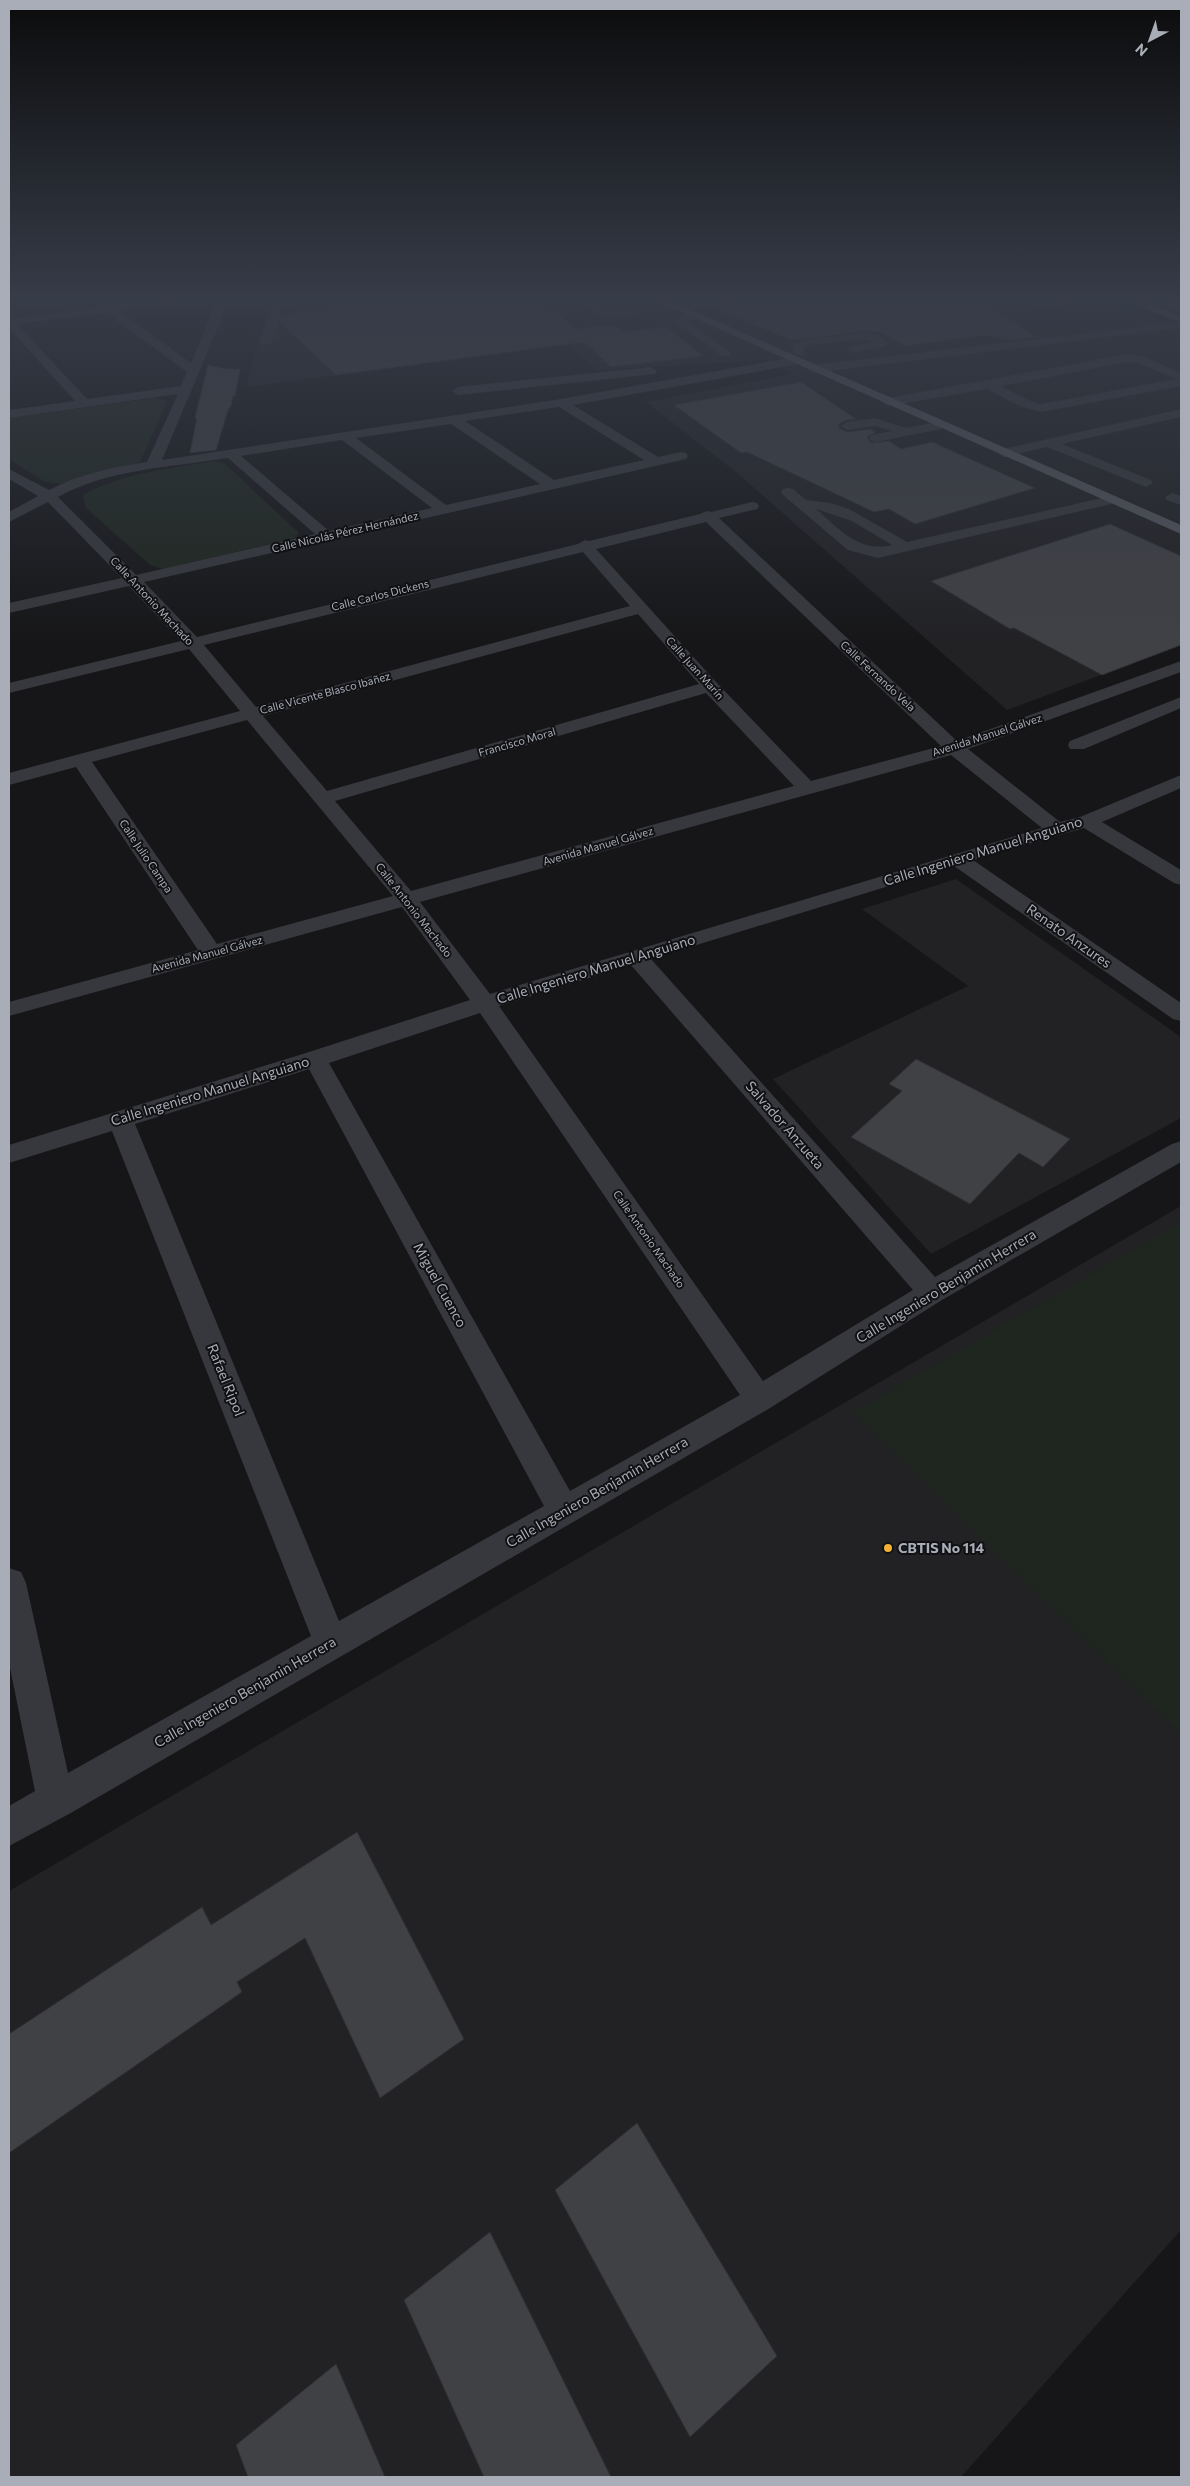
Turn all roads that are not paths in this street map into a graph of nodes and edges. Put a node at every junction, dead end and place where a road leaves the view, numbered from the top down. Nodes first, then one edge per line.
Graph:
1 (175, 414) edge
2 (487, 414) edge
3 (579, 414) edge
4 (914, 414) edge
5 (1177, 414) edge
6 (918, 416) joint
7 (453, 419) junction
8 (940, 425) junction
9 (847, 426) dead end
10 (1058, 428) dead end
11 (908, 432) junction
12 (344, 436) junction
13 (876, 438) dead end
14 (1070, 438) junction
15 (1048, 443) junction
16 (1004, 453) junction
17 (231, 454) junction
18 (681, 456) dead end
19 (657, 462) junction
20 (153, 465) junction
21 (9, 473) edge
22 (1146, 483) dead end
23 (553, 486) junction
24 (788, 492) dead end
25 (49, 496) junction
26 (1111, 500) junction
27 (802, 504) junction
28 (752, 506) dead end
29 (444, 510) junction
30 (707, 515) junction
31 (9, 518) edge
32 (1181, 530) edge
33 (326, 536) junction
34 (585, 545) junction
35 (907, 548) junction
36 (133, 580) junction
37 (9, 608) edge
38 (642, 608) junction
39 (192, 642) junction
40 (1181, 666) edge
41 (710, 686) junction
42 (9, 688) edge
43 (1181, 702) edge
44 (252, 713) junction
45 (1077, 745) dead end
46 (954, 748) junction
47 (81, 760) junction
48 (9, 779) edge
49 (1181, 781) edge
50 (807, 788) junction
51 (324, 798) junction
52 (1087, 820) junction
53 (1056, 829) junction
54 (957, 858) junction
55 (1181, 879) edge
56 (407, 900) junction
57 (211, 952) junction
58 (637, 958) junction
59 (485, 1003) junction
60 (9, 1009) edge
61 (1181, 1014) edge
62 (315, 1060) junction
63 (120, 1118) junction
64 (1181, 1150) edge
65 (9, 1154) edge
66 (932, 1292) junction
67 (759, 1399) junction
68 (564, 1511) junction
69 (9, 1583) edge
70 (331, 1642) junction
71 (56, 1801) junction
72 (9, 1827) edge

1 - 20 street
2 - 7 street
3 - 19 street
4 - 6 main road
5 - 14 street
6 - 8 main road
7 - 12 street
7 - 23 street
8 - 11 street
8 - 16 main road
9 - 11 street
10 - 14 street
11 - 13 street
12 - 17 street
12 - 29 street
14 - 15 street
15 - 16 street
15 - 22 street
16 - 26 main road
17 - 20 street
17 - 33 street
18 - 19 street, Calle Nicolás Pérez Hernández
19 - 23 street, Calle Nicolás Pérez Hernández
20 - 25 street
21 - 25 street, Calle Antonio Machado
23 - 29 street, Calle Nicolás Pérez Hernández
24 - 27 street
25 - 31 street
25 - 36 street, Calle Antonio Machado
26 - 32 main road
26 - 35 street
27 - 35 street
27 - 35 street
28 - 30 street, Calle Carlos Dickens
29 - 33 street, Calle Nicolás Pérez Hernández
30 - 34 street, Calle Carlos Dickens
30 - 46 street, Calle Fernando Vela
33 - 36 street, Calle Nicolás Pérez Hernández
34 - 38 street, Calle Juan Marín
34 - 39 street, Calle Carlos Dickens
36 - 37 street, Calle Nicolás Pérez Hernández
36 - 39 street, Calle Antonio Machado
38 - 41 street, Calle Juan Marín
38 - 44 street, Calle Vicente Blasco Ibañez
39 - 42 street, Calle Carlos Dickens
39 - 44 street, Calle Antonio Machado
40 - 46 street, Avenida Manuel Gálvez
41 - 50 street, Calle Juan Marín
41 - 51 street, Francisco Moral
43 - 45 street
44 - 47 street, Calle Vicente Blasco Ibañez
44 - 51 street, Calle Antonio Machado
46 - 50 street, Avenida Manuel Gálvez
46 - 53 street, Calle Fernando Vela
47 - 48 street, Calle Vicente Blasco Ibañez
47 - 57 street, Calle Julio Campa
49 - 52 street, Calle Ingeniero Manuel Anguiano
50 - 56 street, Avenida Manuel Gálvez
51 - 56 street, Calle Antonio Machado
52 - 53 street, Calle Ingeniero Manuel Anguiano
52 - 55 street
53 - 54 street, Calle Ingeniero Manuel Anguiano
54 - 58 street, Calle Ingeniero Manuel Anguiano
54 - 61 street, Renato Anzures
56 - 57 street, Avenida Manuel Gálvez
56 - 59 street, Calle Antonio Machado
57 - 60 street, Avenida Manuel Gálvez
58 - 59 street, Calle Ingeniero Manuel Anguiano
58 - 66 street, Salvador Anzueta
59 - 62 street, Calle Ingeniero Manuel Anguiano
59 - 67 street, Calle Antonio Machado
62 - 63 street, Calle Ingeniero Manuel Anguiano
62 - 68 street, Miguel Cuenco
63 - 65 street, Calle Ingeniero Manuel Anguiano
63 - 70 street, Rafael Ripol
64 - 66 street, Calle Ingeniero Benjamin Herrera
66 - 67 street, Calle Ingeniero Benjamin Herrera
67 - 68 street, Calle Ingeniero Benjamin Herrera
68 - 70 street, Calle Ingeniero Benjamin Herrera
69 - 71 street
70 - 71 street, Calle Ingeniero Benjamin Herrera
71 - 72 street, Calle Ingeniero Benjamin Herrera

